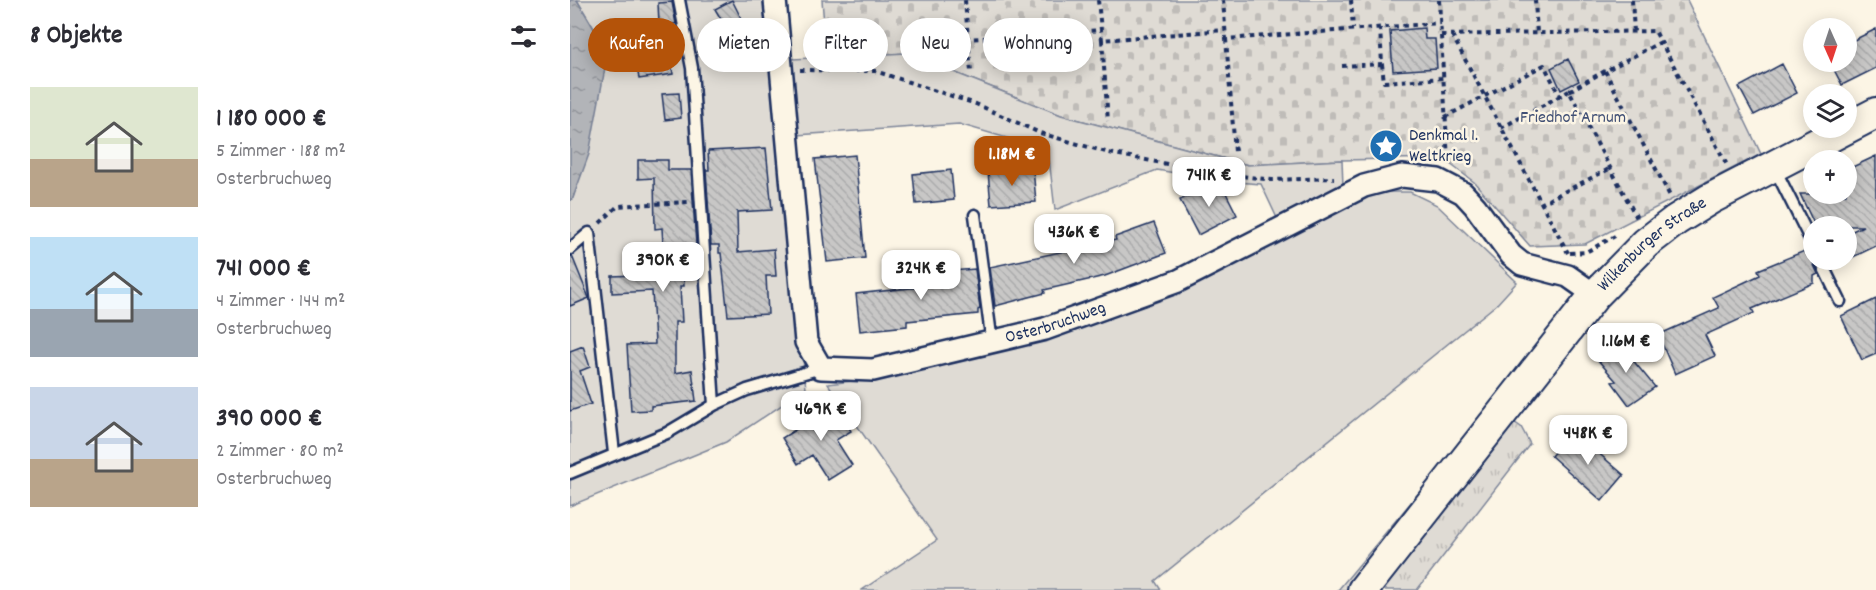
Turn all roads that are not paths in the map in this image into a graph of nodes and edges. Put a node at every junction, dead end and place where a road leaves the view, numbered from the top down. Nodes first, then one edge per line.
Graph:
1 (679, 0) edge
2 (775, 0) edge
3 (1876, 113) edge
4 (1772, 165) junction
5 (975, 215) dead end
6 (1803, 225) edge
7 (570, 249) edge
8 (1825, 270) edge
9 (1595, 295) junction
10 (1840, 301) dead end
11 (992, 343) junction
12 (820, 368) junction
13 (714, 405) junction
14 (614, 453) junction
15 (570, 473) edge
16 (1363, 590) edge

1 - 13 lane
2 - 12 street
3 - 4 main road, Wilkenburger Straße
4 - 6 lane
4 - 9 main road, Wilkenburger Straße
5 - 11 lane
7 - 14 lane
8 - 10 lane
9 - 11 street, Osterbruchweg
9 - 16 main road, Wilkenburger Straße
11 - 12 street, Osterbruchweg
12 - 13 lane
13 - 14 lane
14 - 15 lane

